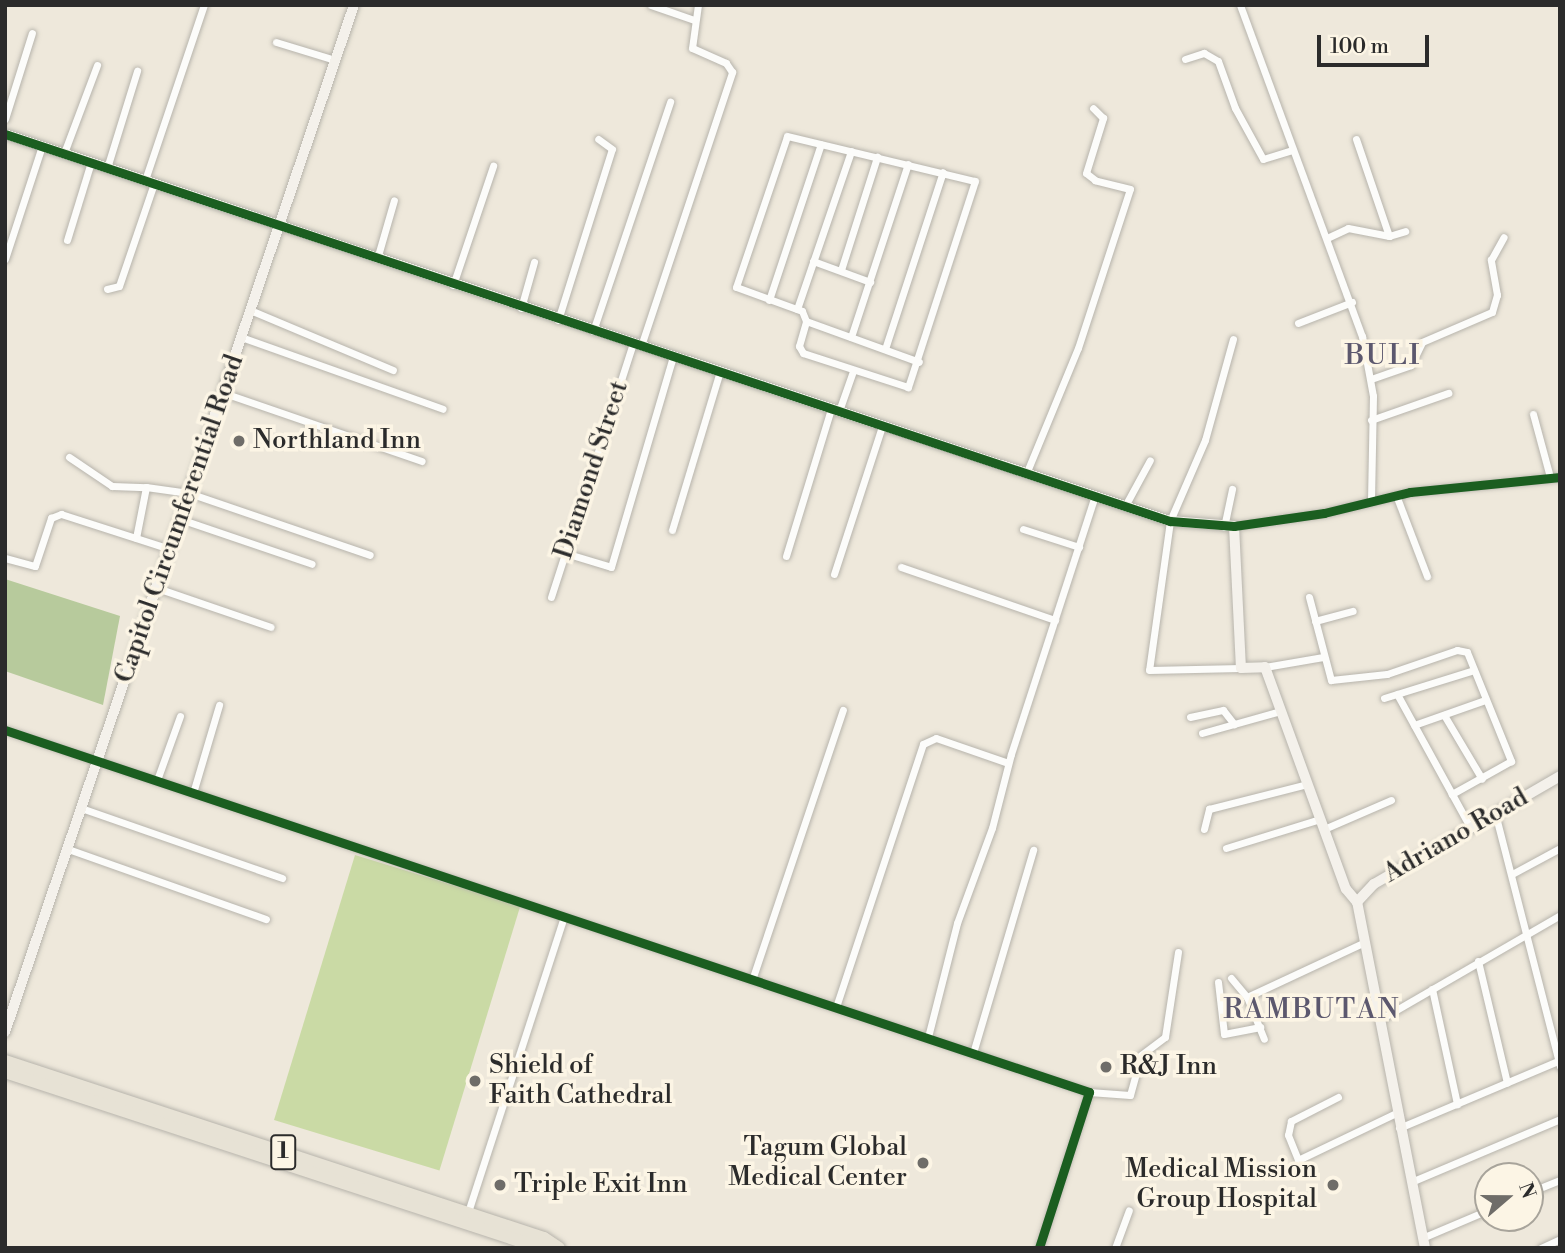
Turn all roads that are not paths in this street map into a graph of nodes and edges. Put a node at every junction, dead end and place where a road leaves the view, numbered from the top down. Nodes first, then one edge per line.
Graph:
1 (204, 5) edge
2 (354, 5) edge
3 (650, 5) edge
4 (698, 5) edge
5 (1240, 5) edge
6 (694, 20) junction
7 (32, 33) dead end
8 (276, 42) dead end
9 (1185, 59) dead end
10 (335, 60) junction
11 (97, 65) dead end
12 (138, 71) dead end
13 (670, 102) dead end
14 (1093, 108) dead end
15 (5, 119) edge
16 (5, 134) edge
17 (598, 139) dead end
18 (1356, 139) dead end
19 (821, 144) junction
20 (41, 146) junction
21 (1293, 150) junction
22 (851, 151) junction
23 (64, 153) junction
24 (877, 158) junction
25 (91, 162) junction
26 (908, 164) junction
27 (493, 166) dead end
28 (107, 168) junction
29 (943, 172) junction
30 (149, 181) junction
31 (394, 200) dead end
32 (279, 225) junction
33 (1405, 231) dead end
34 (1389, 236) junction
35 (1504, 237) dead end
36 (1327, 238) junction
37 (67, 240) dead end
38 (5, 259) edge
39 (377, 259) junction
40 (813, 261) junction
41 (534, 262) dead end
42 (841, 270) junction
43 (870, 282) junction
44 (453, 285) junction
45 (107, 289) dead end
46 (769, 300) junction
47 (1352, 302) junction
48 (520, 308) junction
49 (797, 309) junction
50 (250, 310) junction
51 (558, 320) junction
52 (806, 321) junction
53 (1298, 323) dead end
54 (593, 331) junction
55 (241, 337) junction
56 (851, 337) junction
57 (1233, 339) dead end
58 (637, 344) junction
59 (885, 349) junction
60 (673, 356) junction
61 (919, 362) junction
62 (393, 370) dead end
63 (720, 371) junction
64 (853, 372) junction
65 (1371, 379) junction
66 (224, 393) junction
67 (1448, 393) dead end
68 (443, 409) dead end
69 (835, 410) junction
70 (1533, 414) dead end
71 (1371, 420) junction
72 (882, 426) junction
73 (69, 457) dead end
74 (1150, 460) dead end
75 (422, 461) dead end
76 (1026, 474) junction
77 (1550, 477) junction
78 (1560, 477) edge
79 (146, 487) junction
80 (1232, 489) dead end
81 (189, 493) junction
82 (1396, 495) junction
83 (1095, 496) junction
84 (1371, 502) junction
85 (1125, 506) junction
86 (180, 519) junction
87 (1170, 521) junction
88 (1229, 526) junction
89 (1023, 529) dead end
90 (671, 530) dead end
91 (136, 538) junction
92 (1079, 547) junction
93 (170, 550) junction
94 (565, 553) junction
95 (370, 555) dead end
96 (786, 556) dead end
97 (5, 558) edge
98 (312, 564) dead end
99 (901, 567) dead end
100 (834, 574) dead end
101 (1427, 576) dead end
102 (157, 588) junction
103 (551, 597) dead end
104 (1310, 597) dead end
105 (1353, 611) dead end
106 (1055, 620) junction
107 (1315, 621) junction
108 (271, 627) dead end
109 (1323, 657) junction
110 (1265, 667) junction
111 (1241, 668) junction
112 (1474, 670) junction
113 (1397, 694) junction
114 (1384, 698) dead end
115 (1485, 700) junction
116 (219, 705) dead end
117 (843, 710) dead end
118 (1281, 711) junction
119 (1444, 715) junction
120 (180, 716) dead end
121 (1190, 716) dead end
122 (1234, 724) junction
123 (1414, 725) junction
124 (5, 730) edge
125 (1202, 733) dead end
126 (96, 762) junction
127 (1008, 763) junction
128 (1560, 776) edge
129 (1482, 779) junction
130 (157, 780) junction
131 (1307, 784) junction
132 (193, 793) junction
133 (1452, 794) junction
134 (1391, 800) dead end
135 (81, 808) junction
136 (1495, 813) junction
137 (1322, 824) junction
138 (1470, 827) junction
139 (1204, 829) dead end
140 (1226, 848) dead end
141 (1560, 848) edge
142 (68, 849) junction
143 (1033, 850) dead end
144 (1512, 874) junction
145 (282, 878) dead end
146 (1357, 902) junction
147 (1560, 915) edge
148 (564, 917) junction
149 (266, 919) dead end
150 (1527, 933) junction
151 (1363, 943) junction
152 (1178, 952) dead end
153 (1478, 961) junction
154 (1231, 978) dead end
155 (752, 980) junction
156 (1218, 982) dead end
157 (1432, 989) junction
158 (1247, 997) junction
159 (836, 1007) junction
160 (1378, 1021) junction
161 (1260, 1027) junction
162 (5, 1032) edge
163 (928, 1037) junction
164 (1264, 1039) dead end
165 (973, 1052) junction
166 (5, 1061) edge
167 (1559, 1063) edge
168 (5, 1072) edge
169 (1507, 1083) junction
170 (1089, 1092) junction
171 (1338, 1097) dead end
172 (1457, 1104) junction
173 (127, 1105) junction
174 (1396, 1113) junction
175 (1560, 1119) edge
176 (1399, 1128) junction
177 (1410, 1182) junction
178 (437, 1210) junction
179 (1129, 1210) dead end
180 (467, 1215) junction
181 (1474, 1217) edge
182 (1560, 1239) edge
183 (1423, 1243) edge
184 (541, 1248) edge
185 (559, 1248) edge
186 (1039, 1248) edge
187 (1115, 1248) edge
188 (1541, 1248) edge

1 - 30 street
2 - 10 street, Capitol Circumferential Road
3 - 6 street
4 - 6 street
5 - 21 street
6 - 58 street, Diamond Street
7 - 15 street
8 - 10 street
9 - 21 street
10 - 32 street, Capitol Circumferential Road
11 - 23 street
12 - 28 street
13 - 54 street
14 - 76 street
16 - 20 street
17 - 51 street
18 - 34 street
19 - 22 street
19 - 46 street
19 - 46 street
20 - 23 street
20 - 38 street
21 - 36 street
22 - 24 street
22 - 40 street
23 - 25 street
24 - 26 street
24 - 42 street
25 - 28 street
25 - 37 street
26 - 29 street
26 - 43 street
27 - 44 street
28 - 30 street
29 - 59 street
29 - 61 street
30 - 32 street
30 - 45 street
31 - 39 street
32 - 39 street
32 - 50 street, Capitol Circumferential Road
33 - 34 street
34 - 36 street
35 - 65 street
36 - 47 street
39 - 44 street
40 - 42 street
40 - 49 street
41 - 48 street
42 - 43 street
43 - 56 street
44 - 48 street
46 - 49 street
47 - 53 street
47 - 65 street
48 - 51 street
49 - 52 street
50 - 55 street, Capitol Circumferential Road
50 - 62 street
51 - 54 street
52 - 56 street
52 - 64 street
54 - 58 street
55 - 66 street, Capitol Circumferential Road
55 - 68 street
56 - 59 street
57 - 87 street
58 - 60 street
58 - 94 street, Diamond Street
59 - 61 street
60 - 63 street
60 - 94 street
61 - 64 street
63 - 69 street
63 - 90 street
64 - 69 street
65 - 71 street
66 - 75 street
66 - 81 street, Capitol Circumferential Road
67 - 71 street
69 - 72 street
69 - 96 street
70 - 77 street
71 - 84 street
72 - 76 street
72 - 100 street
73 - 79 street
74 - 85 street
76 - 83 street
77 - 78 street
77 - 82 street
79 - 81 street
79 - 91 street
80 - 88 street
81 - 86 street, Capitol Circumferential Road
81 - 95 street
82 - 84 street
82 - 101 street
83 - 85 street
83 - 92 street
84 - 88 street
85 - 87 street
86 - 93 street, Capitol Circumferential Road
86 - 98 street
87 - 88 street
87 - 111 street
88 - 111 street
89 - 92 street
91 - 93 street
91 - 97 street
92 - 106 street
93 - 102 street, Capitol Circumferential Road
94 - 103 street, Diamond Street
99 - 106 street
102 - 108 street
102 - 126 street, Capitol Circumferential Road
104 - 107 street
105 - 107 street
106 - 127 street
107 - 109 street
109 - 110 street
109 - 112 street
110 - 111 street
110 - 118 street
112 - 113 street
112 - 115 street
113 - 114 street
113 - 123 street
115 - 119 street
115 - 129 street
116 - 132 street
117 - 155 street
118 - 122 street
118 - 131 street
119 - 123 street
119 - 129 street
120 - 130 street
121 - 122 street
122 - 125 street
123 - 133 street
124 - 126 street
126 - 130 street
126 - 135 street, Capitol Circumferential Road
127 - 159 street
127 - 163 street
128 - 136 street, Adriano Road
129 - 133 street
130 - 132 street
131 - 137 street
131 - 139 street
132 - 148 street
133 - 138 street
134 - 137 street
135 - 142 street, Capitol Circumferential Road
135 - 145 street
136 - 138 street, Adriano Road
136 - 144 street
137 - 140 street
137 - 146 street
138 - 146 street, Adriano Road
141 - 144 street
142 - 149 street
142 - 162 street, Capitol Circumferential Road
143 - 165 street
144 - 150 street
146 - 151 street
147 - 150 street
148 - 155 street
148 - 180 street
150 - 153 street
150 - 167 street
151 - 158 street
151 - 160 street
152 - 170 street
153 - 157 street
153 - 169 street
154 - 158 street
155 - 159 street
156 - 161 street
157 - 160 street
157 - 172 street
158 - 161 street
159 - 163 street
160 - 174 street
161 - 164 street
163 - 165 street
165 - 170 street
166 - 173 highway, 1
167 - 169 street
168 - 173 highway, 1
169 - 172 street
170 - 186 street
171 - 174 street
172 - 176 street
173 - 178 highway, 1
174 - 176 street
175 - 177 street
176 - 177 street
177 - 183 street
178 - 180 highway, 1
178 - 184 highway, 1
179 - 187 street
180 - 185 highway, 1
181 - 183 street
182 - 188 street

